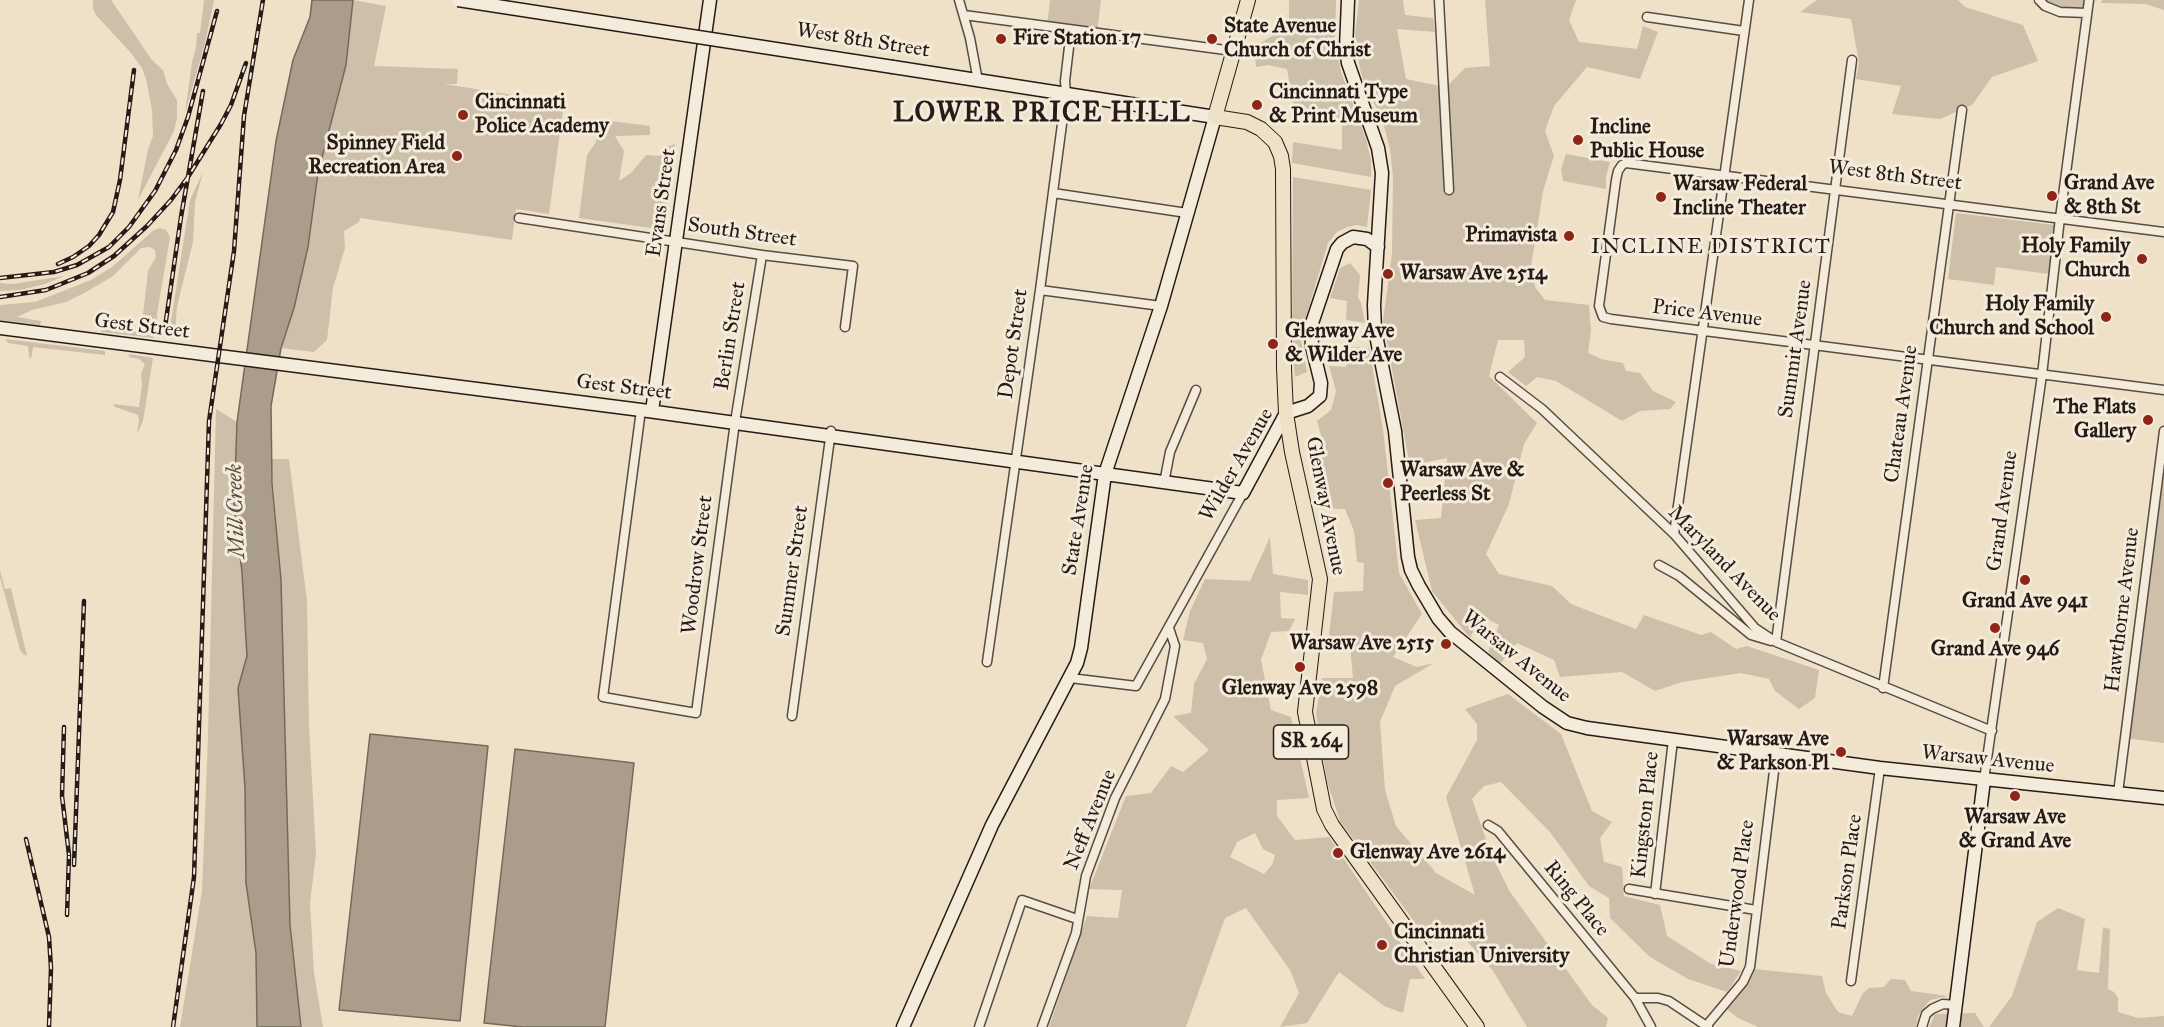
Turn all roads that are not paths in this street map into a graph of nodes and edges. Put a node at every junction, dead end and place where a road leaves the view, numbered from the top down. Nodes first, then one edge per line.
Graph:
1 (458, 0) edge
2 (710, 0) edge
3 (959, 0) edge
4 (1248, 0) edge
5 (1348, 0) edge
6 (1439, 0) edge
7 (1749, 0) edge
8 (2039, 0) edge
9 (2089, 0) edge
10 (2087, 13) junction
11 (964, 15) junction
12 (1647, 17) dead end
13 (1071, 30) junction
14 (1744, 31) junction
15 (1233, 51) junction
16 (1852, 60) dead end
17 (972, 80) junction
18 (1066, 94) junction
19 (1962, 110) dead end
20 (1215, 117) junction
21 (1261, 129) joint
22 (1725, 175) junction
23 (1449, 190) dead end
24 (1836, 190) junction
25 (1053, 194) junction
26 (1948, 204) junction
27 (1187, 213) junction
28 (519, 218) dead end
29 (2060, 218) junction
30 (2164, 232) edge
31 (677, 242) junction
32 (1378, 247) junction
33 (762, 255) junction
34 (1040, 290) junction
35 (1161, 306) junction
36 (1603, 317) joint
37 (845, 327) dead end
38 (0, 328) edge
39 (1702, 331) junction
40 (1814, 346) junction
41 (1927, 361) junction
42 (2042, 375) junction
43 (1500, 377) dead end
44 (1196, 390) dead end
45 (2164, 390) edge
46 (646, 410) junction
47 (1286, 413) junction
48 (735, 423) junction
49 (2164, 431) edge
50 (830, 434) junction
51 (1016, 462) junction
52 (1105, 474) junction
53 (1164, 483) junction
54 (1243, 494) junction
55 (1674, 534) junction
56 (1659, 565) dead end
57 (1169, 628) junction
58 (1776, 642) junction
59 (987, 662) dead end
60 (1070, 678) junction
61 (1883, 688) junction
62 (696, 712) joint
63 (792, 716) dead end
64 (1992, 731) junction
65 (1673, 740) junction
66 (1776, 755) junction
67 (1880, 768) junction
68 (1984, 780) junction
69 (2118, 793) junction
70 (2164, 798) edge
71 (1488, 825) dead end
72 (1629, 889) dead end
73 (1655, 894) junction
74 (1756, 910) junction
75 (1077, 919) junction
76 (1851, 981) dead end
77 (1635, 998) junction
78 (1956, 1005) junction
79 (1707, 1026) edge
80 (903, 1027) edge
81 (979, 1027) edge
82 (1042, 1027) edge
83 (1478, 1027) edge
84 (1651, 1027) edge
85 (1922, 1027) edge
86 (1953, 1027) edge

1 - 17 main road, West 8th Street, bridge
2 - 31 main road, Evans Street
3 - 11 street
4 - 15 main road, State Avenue
5 - 32 main road, Warsaw Avenue
6 - 23 street
7 - 14 street
8 - 10 street
9 - 10 street, Grand Avenue
10 - 29 street, Grand Avenue
11 - 13 street
11 - 17 street
12 - 14 street
13 - 15 street
13 - 18 street, Depot Street
14 - 22 street
15 - 20 main road, State Avenue
16 - 24 street, Summit Avenue
17 - 18 main road, West 8th Street
18 - 20 main road, West 8th Street
18 - 25 street, Depot Street
19 - 26 street, Chateau Avenue
20 - 21 main road, West 8th Street / SR 264
20 - 27 main road, State Avenue
21 - 47 main road, Glenway Avenue / SR 264
22 - 24 street, West 8th Street
22 - 36 street, West 8th Street
22 - 39 street
24 - 26 street, West 8th Street
24 - 40 street, Summit Avenue
25 - 27 street
25 - 34 street, Depot Street
26 - 29 street, West 8th Street
26 - 41 street, Chateau Avenue
27 - 35 main road, State Avenue
28 - 31 street, South Street
29 - 30 street, West 8th Street
29 - 42 street, Grand Avenue
31 - 33 street, South Street
31 - 46 main road, Evans Street
32 - 47 main road, Wilder Avenue
32 - 65 main road, Warsaw Avenue
33 - 37 street, South Street
33 - 48 street, Berlin Street
34 - 35 street
34 - 51 street, Depot Street
35 - 52 main road, State Avenue
36 - 39 street, Price Avenue
38 - 46 main road, Gest Street
39 - 40 street, Price Avenue
39 - 55 street
40 - 41 street, Price Avenue
40 - 58 street, Summit Avenue
41 - 42 street, Price Avenue
41 - 61 street, Chateau Avenue
42 - 45 street, Price Avenue
42 - 64 street, Grand Avenue
43 - 55 street, Maryland Avenue
44 - 53 street
46 - 48 main road, Gest Street
46 - 62 street, Evans Street
47 - 54 main road, Wilder Avenue
47 - 83 main road, Glenway Avenue / SR 264
48 - 50 main road, Gest Street
48 - 62 street, Woodrow Street
49 - 69 street, Hawthorne Avenue
50 - 51 main road, Gest Street
50 - 63 street, Summer Street
51 - 52 main road, Gest Street
51 - 59 street, Depot Street
52 - 53 main road, Gest Street
52 - 60 main road, State Avenue
53 - 54 main road, Gest Street
54 - 57 street, Wilder Avenue
55 - 58 street, Maryland Avenue
56 - 58 street
57 - 60 street, Wilder Avenue
57 - 75 street, Neff Avenue
58 - 61 street, Maryland Avenue
60 - 80 main road, State Avenue
61 - 64 street, Maryland Avenue
64 - 68 street, Grand Avenue
65 - 66 main road, Warsaw Avenue
65 - 73 street, Kingston Place
66 - 67 main road, Warsaw Avenue
66 - 74 street, Underwood Place
67 - 68 main road, Warsaw Avenue
67 - 76 street, Parkson Place
68 - 69 main road, Warsaw Avenue
68 - 78 main road, Grand Avenue
69 - 70 main road, Warsaw Avenue
71 - 77 street, Ring Place
72 - 73 street
73 - 74 street
74 - 79 street, Underwood Place
75 - 81 street
75 - 82 street, Neff Avenue
77 - 79 street
77 - 84 street, Ring Place
78 - 85 street
78 - 86 main road, Grand Avenue

